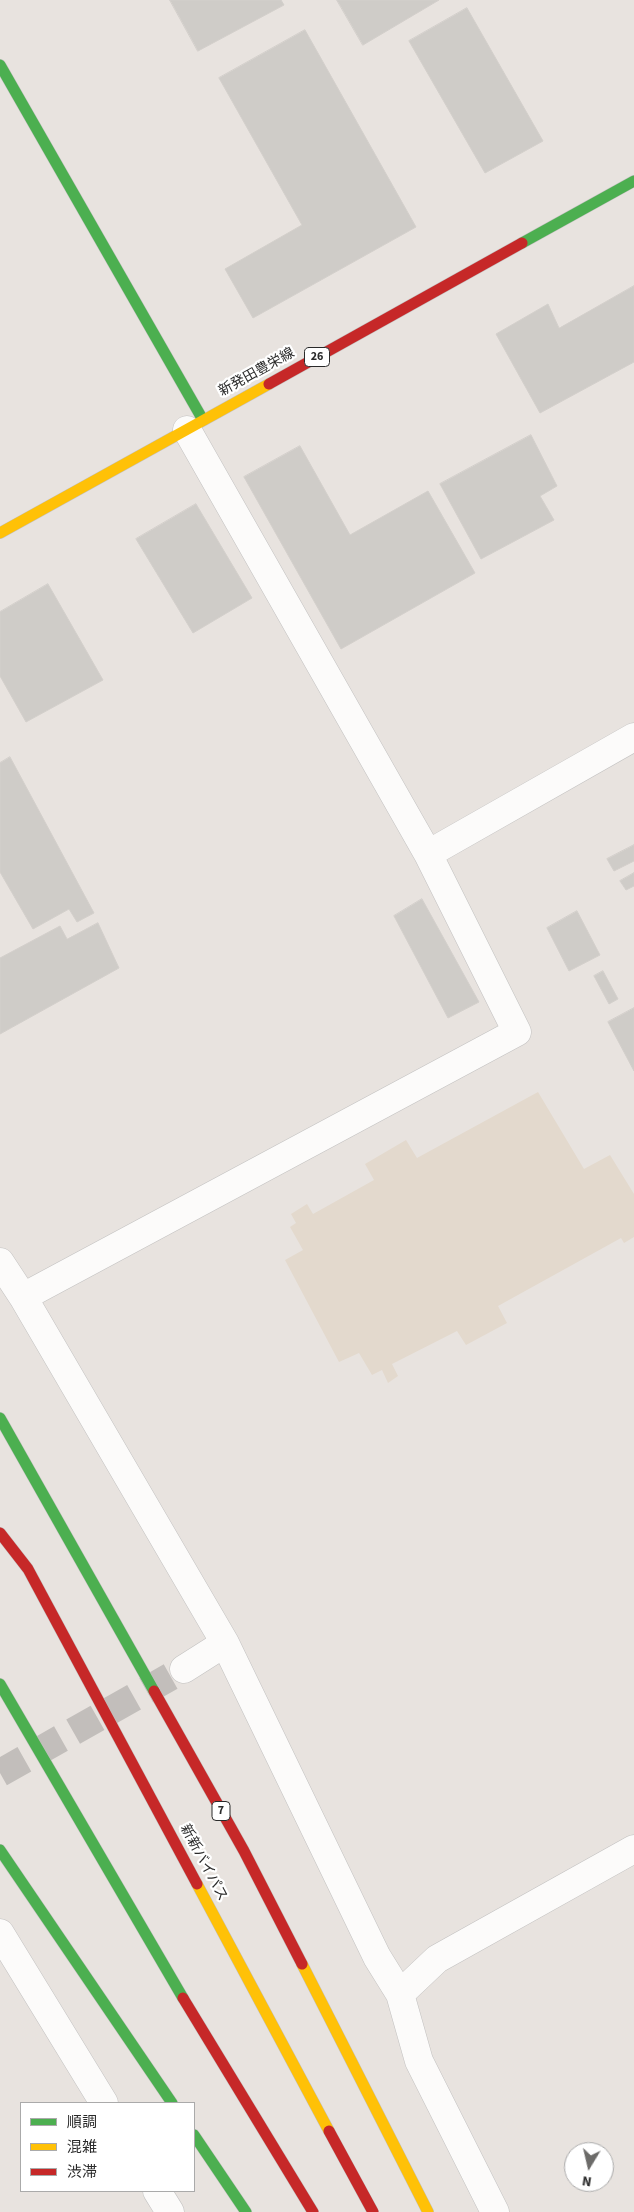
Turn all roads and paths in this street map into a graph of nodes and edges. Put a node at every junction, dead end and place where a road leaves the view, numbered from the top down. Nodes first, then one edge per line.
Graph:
1 (0, 66) edge
2 (634, 181) edge
3 (195, 425) junction
4 (0, 533) edge
5 (634, 737) edge
6 (428, 854) junction
7 (0, 1262) edge
8 (23, 1297) junction
9 (0, 1418) edge
10 (0, 1533) edge
11 (224, 1643) junction
12 (184, 1669) tunnel mouth
13 (0, 1684) edge
14 (634, 1849) edge
15 (0, 1850) edge
16 (0, 1933) edge
17 (400, 1994) junction
18 (103, 2102) edge
19 (171, 2102) edge
20 (195, 2136) edge
21 (158, 2192) edge
22 (170, 2212) edge
23 (246, 2212) edge
24 (313, 2212) edge
25 (373, 2212) edge
26 (428, 2212) edge
27 (495, 2212) edge

1 - 3 main road
2 - 3 main road, 新発田豊栄線 / 26
3 - 4 main road, 新発田豊栄線 / 26
3 - 6 street
5 - 6 street
6 - 8 street
7 - 8 street
8 - 11 street
9 - 26 main road, 7
10 - 25 main road, 新新バイパス
11 - 12 street
11 - 17 street
13 - 24 main road
14 - 17 street
15 - 19 main road
16 - 18 street
17 - 27 street
20 - 23 main road
21 - 22 street

